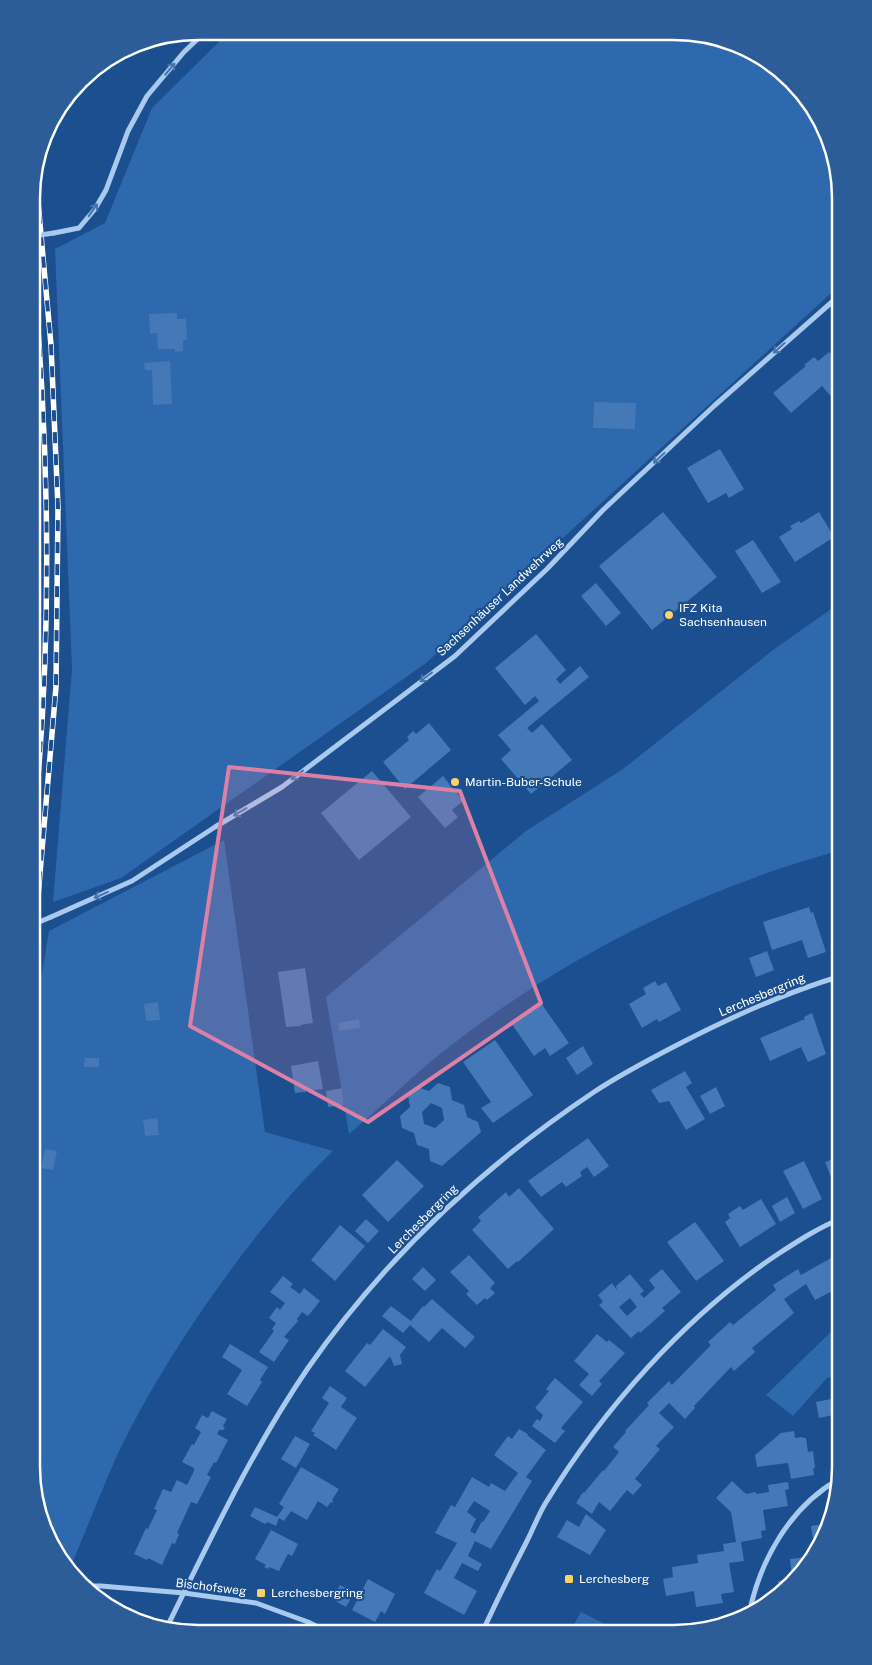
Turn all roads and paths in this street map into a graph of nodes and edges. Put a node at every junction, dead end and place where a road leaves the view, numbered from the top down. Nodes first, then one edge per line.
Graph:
1 (197, 40) edge
2 (40, 235) edge
3 (832, 302) edge
4 (40, 922) edge
5 (832, 978) edge
6 (832, 1223) edge
7 (831, 1484) edge
8 (94, 1586) edge
9 (184, 1593) junction
10 (751, 1604) edge
11 (169, 1622) edge
12 (314, 1625) edge
13 (486, 1625) edge

2 -> 1 street, bridge
3 -> 4 street, Sachsenhäuser Landwehrweg, bridge
5 - 9 street, Lerchesbergring
6 - 13 street
7 - 10 street
8 - 9 street, Bischofsweg
9 - 11 street, Lerchesbergring
9 - 12 street, Bischofsweg

